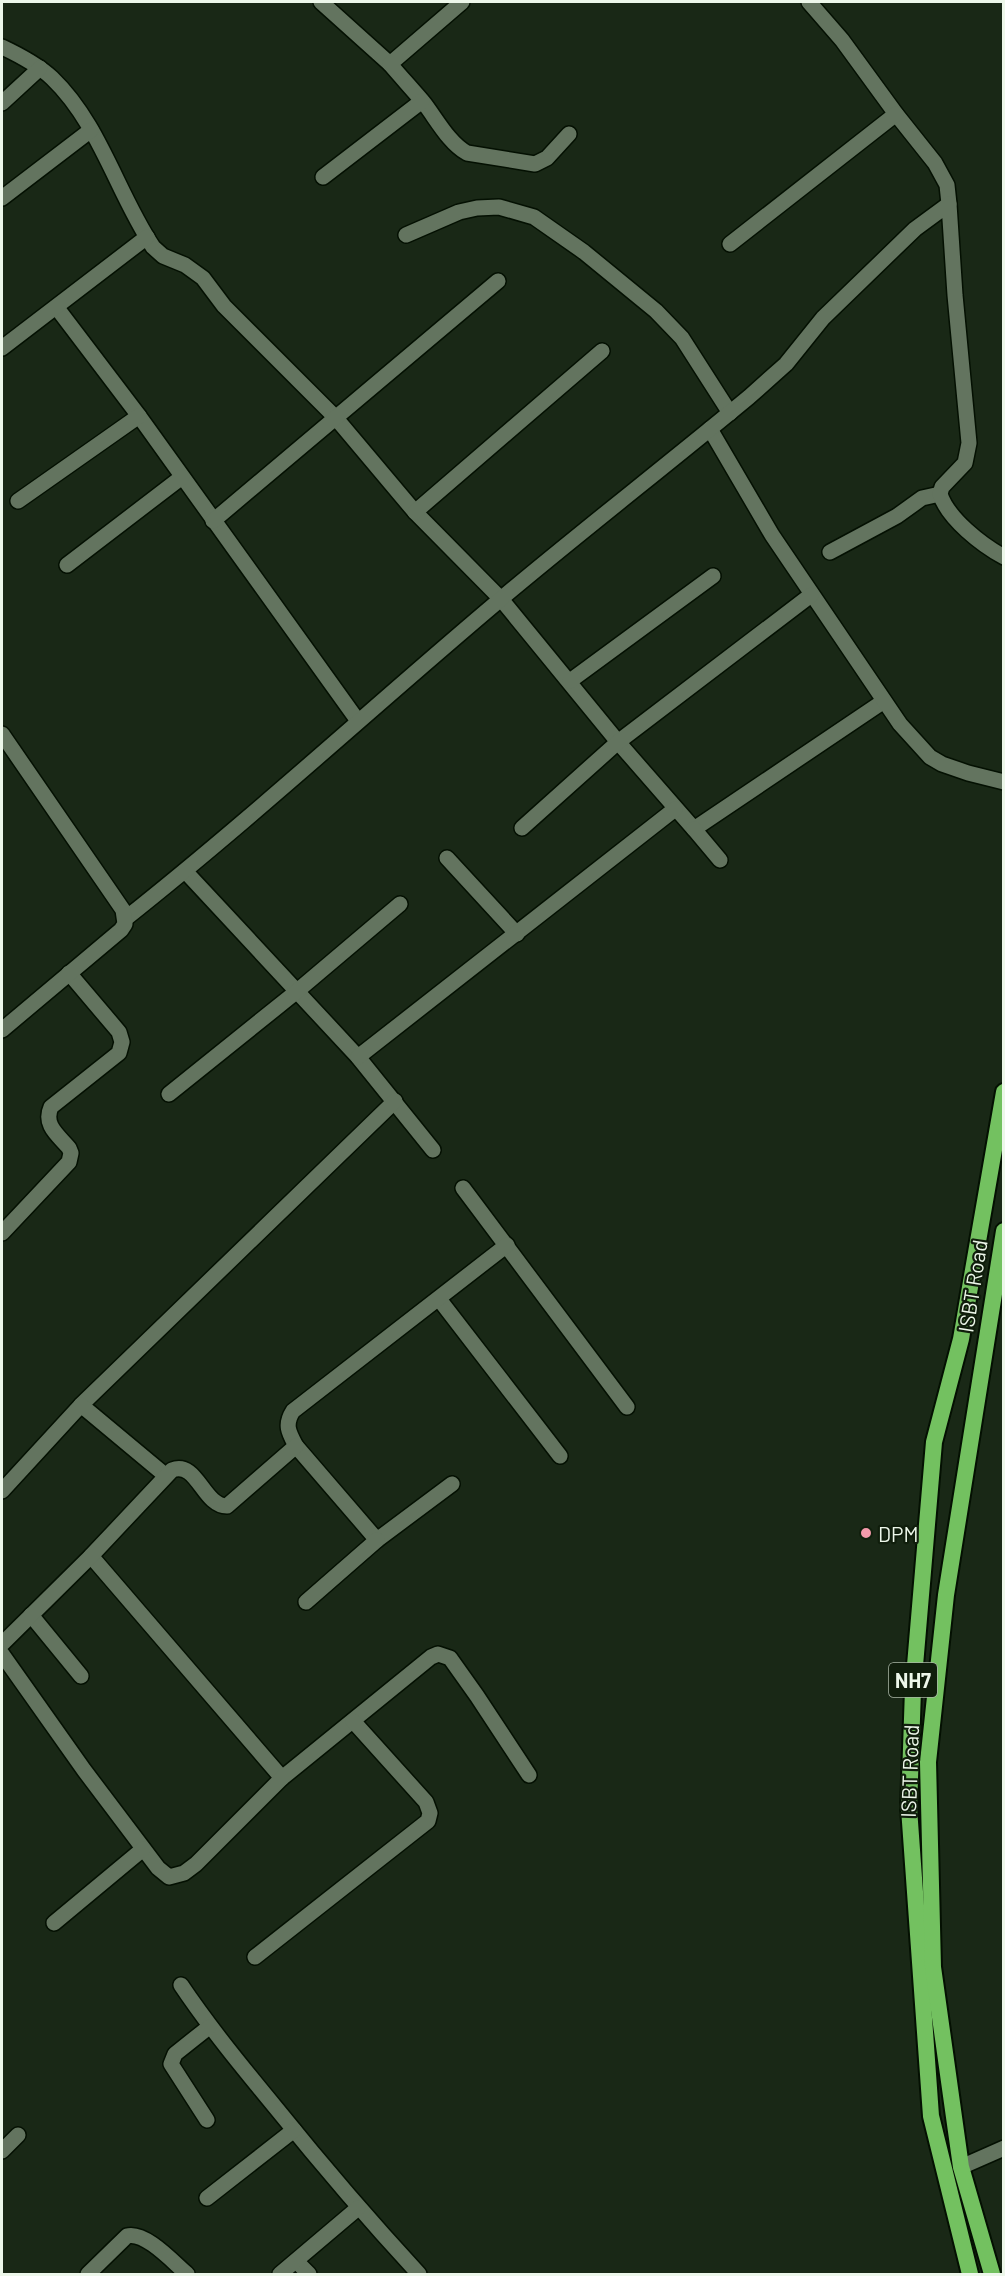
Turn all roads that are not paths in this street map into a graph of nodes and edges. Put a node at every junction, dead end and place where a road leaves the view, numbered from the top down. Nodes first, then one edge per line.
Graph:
1 (321, 2) edge
2 (462, 2) edge
3 (809, 2) edge
4 (2, 47) edge
5 (390, 64) junction
6 (40, 68) junction
7 (422, 101) junction
8 (2, 103) edge
9 (896, 114) junction
10 (91, 130) junction
11 (569, 134) dead end
12 (323, 177) dead end
13 (2, 198) edge
14 (949, 204) junction
15 (406, 235) dead end
16 (147, 237) junction
17 (730, 244) dead end
18 (498, 281) dead end
19 (57, 308) junction
20 (2, 348) edge
21 (602, 351) dead end
22 (730, 413) junction
23 (139, 416) junction
24 (335, 417) junction
25 (710, 429) junction
26 (182, 477) junction
27 (940, 494) junction
28 (18, 501) dead end
29 (415, 512) junction
30 (213, 521) junction
31 (830, 552) dead end
32 (1004, 557) edge
33 (67, 565) dead end
34 (713, 576) dead end
35 (811, 595) junction
36 (501, 598) junction
37 (570, 681) junction
38 (884, 700) junction
39 (358, 721) junction
40 (2, 734) edge
41 (618, 742) junction
42 (1004, 782) edge
43 (675, 809) junction
44 (522, 828) dead end
45 (694, 829) junction
46 (447, 858) dead end
47 (720, 861) dead end
48 (186, 871) junction
49 (400, 904) dead end
50 (125, 918) junction
51 (517, 934) junction
52 (69, 973) junction
53 (296, 992) junction
54 (2, 1030) edge
55 (358, 1057) junction
56 (1004, 1092) edge
57 (169, 1094) dead end
58 (395, 1101) junction
59 (433, 1150) dead end
60 (463, 1188) dead end
61 (1004, 1231) edge
62 (2, 1233) edge
63 (507, 1245) junction
64 (439, 1299) junction
65 (81, 1405) junction
66 (627, 1407) dead end
67 (296, 1446) junction
68 (560, 1456) dead end
69 (165, 1474) junction
70 (452, 1484) dead end
71 (2, 1491) edge
72 (377, 1540) junction
73 (91, 1556) junction
74 (921, 1591) junction
75 (946, 1595) junction
76 (306, 1602) dead end
77 (31, 1616) junction
78 (2, 1644) edge
79 (2, 1654) edge
80 (81, 1676) dead end
81 (353, 1721) junction
82 (529, 1775) dead end
83 (282, 1778) junction
84 (143, 1849) junction
85 (54, 1923) dead end
86 (255, 1957) dead end
87 (180, 1985) dead end
88 (209, 2027) junction
89 (207, 2120) dead end
90 (294, 2130) junction
91 (18, 2135) dead end
92 (1004, 2148) edge
93 (2, 2151) edge
94 (961, 2167) junction
95 (207, 2198) dead end
96 (358, 2208) junction
97 (297, 2262) junction
98 (968, 2273) edge
99 (88, 2274) edge
100 (187, 2274) edge
101 (280, 2274) edge
102 (309, 2274) edge
103 (418, 2274) edge
104 (992, 2274) edge

1 - 5 street
2 - 5 street
3 - 9 street
4 - 6 street
5 - 7 street
6 - 8 street
6 - 10 street
7 - 11 street
7 - 12 street
9 - 14 street
9 - 17 street
10 - 13 street
10 - 16 street
14 - 22 street
14 - 27 street
15 - 22 street
16 - 19 street
16 - 24 street
18 - 24 street
19 - 20 street
19 - 23 street
21 - 29 street
22 - 25 street
23 - 26 street
23 - 28 street
24 - 29 street
24 - 30 street
25 - 35 street
25 - 36 street
26 - 30 street
26 - 33 street
27 - 31 street
27 - 32 street
29 - 36 street
30 - 39 street
34 - 37 street
35 - 38 street
35 - 41 street
36 - 37 street
36 - 39 street
37 - 41 street
38 - 42 street
38 - 45 street
39 - 48 street
40 - 50 street
41 - 43 street
41 - 44 street
43 - 45 street
43 - 51 street
45 - 47 street
46 - 51 street
48 - 50 street
48 - 53 street
49 - 53 street
50 - 52 street
51 - 55 street
52 - 54 street
52 - 62 street
53 - 55 street
53 - 57 street
55 - 58 street
56 - 74 highway, NH7
58 - 59 street
58 - 65 street
60 - 63 street
61 - 75 highway, ISBT Road / NH7
63 - 64 street
63 - 66 street
64 - 67 street
64 - 68 street
65 - 69 street
65 - 71 street
67 - 69 street
67 - 72 street
69 - 73 street
70 - 72 street
72 - 76 street
73 - 77 street
73 - 83 street
74 - 75 highway
74 - 98 highway, NH7
75 - 94 highway, ISBT Road / NH7
77 - 78 street
77 - 80 street
79 - 84 street
81 - 82 street
81 - 83 street
81 - 86 street
83 - 84 street
84 - 85 street
87 - 88 street
88 - 89 street
88 - 90 street
90 - 95 street
90 - 96 street
91 - 93 street
92 - 94 street
94 - 104 highway, ISBT Road / NH7
96 - 97 street
96 - 103 street
97 - 101 street
97 - 102 street
99 - 100 street

